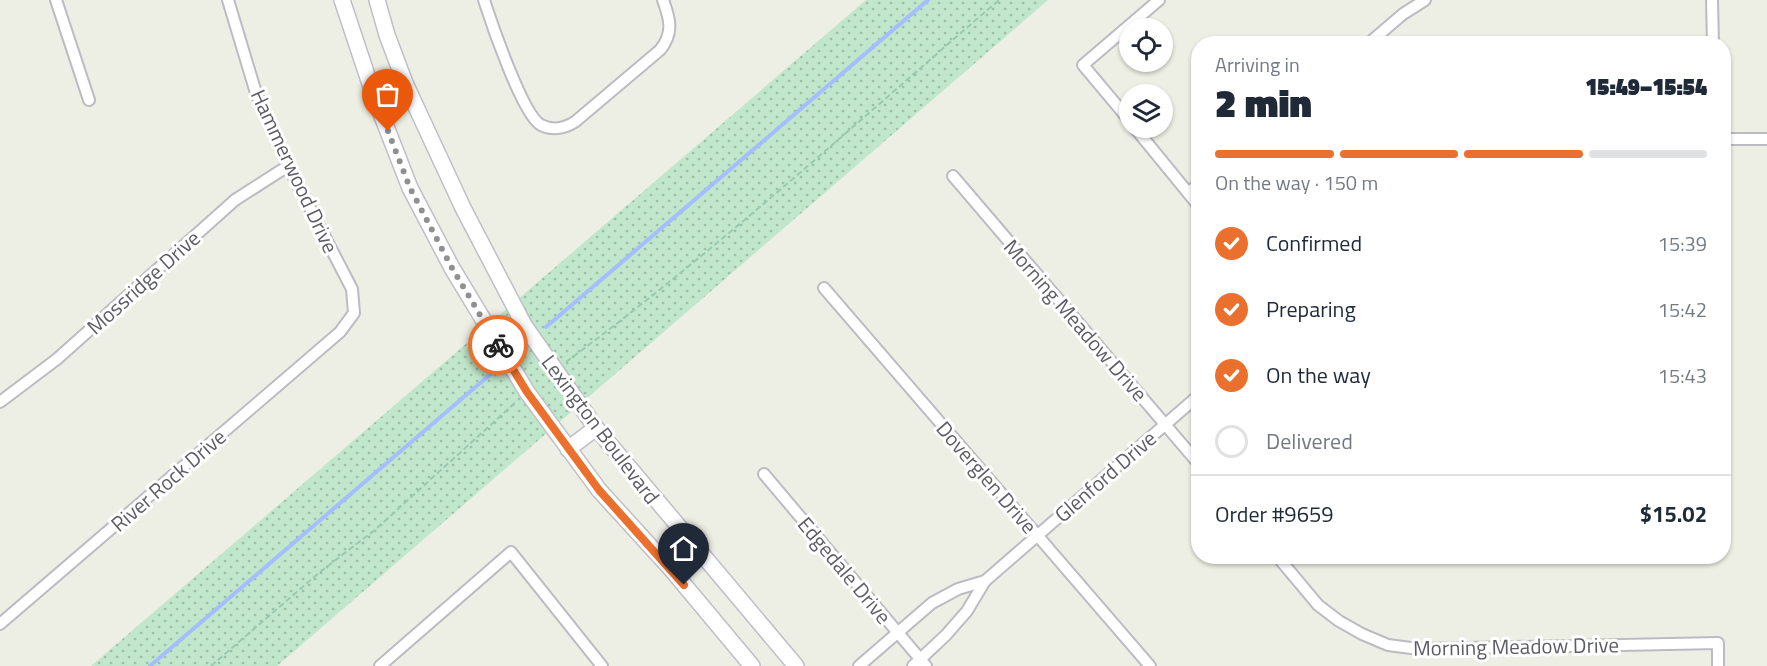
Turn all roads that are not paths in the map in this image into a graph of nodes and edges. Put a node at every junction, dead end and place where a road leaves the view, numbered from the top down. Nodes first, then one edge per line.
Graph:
1 (56, 0) edge
2 (228, 0) edge
3 (342, 0) edge
4 (377, 0) edge
5 (484, 0) edge
6 (663, 0) edge
7 (1159, 0) edge
8 (1425, 0) edge
9 (1712, 0) edge
10 (1377, 36) edge
11 (1713, 36) edge
12 (405, 82) junction
13 (373, 93) junction
14 (89, 100) dead end
15 (1119, 108) edge
16 (1143, 138) edge
17 (1731, 139) edge
18 (1767, 139) edge
19 (288, 166) junction
20 (953, 176) dead end
21 (1191, 191) edge
22 (1188, 193) junction
23 (1191, 197) edge
24 (824, 288) dead end
25 (337, 335) joint
26 (0, 402) edge
27 (1191, 402) edge
28 (1165, 424) junction
29 (596, 428) junction
30 (568, 449) junction
31 (1191, 455) edge
32 (764, 474) dead end
33 (1036, 536) junction
34 (1284, 564) edge
35 (985, 581) junction
36 (0, 624) edge
37 (897, 633) junction
38 (920, 664) edge
39 (380, 666) edge
40 (602, 666) edge
41 (752, 666) edge
42 (796, 666) edge
43 (859, 666) edge
44 (1150, 666) edge
45 (1718, 666) edge

1 - 14 street
2 - 19 street, Hammerwood Drive
3 - 13 street, Lexington Boulevard
4 - 12 street, Lexington Boulevard
5 - 6 street
7 - 15 street
8 - 10 street
9 - 11 street
12 - 13 street
12 - 29 street, Lexington Boulevard
13 - 30 street, Lexington Boulevard
16 - 22 street
17 - 18 street
19 - 25 street, Hammerwood Drive
19 - 26 street, Mossridge Drive
20 - 28 street, Morning Meadow Drive
21 - 22 street
22 - 23 street
24 - 33 street, Doverglen Drive
25 - 36 street, River Rock Drive
27 - 28 street, Glenford Drive
28 - 31 street, Morning Meadow Drive
28 - 33 street, Glenford Drive
29 - 30 street
29 - 42 street, Lexington Boulevard
30 - 41 street, Lexington Boulevard
32 - 37 street, Edgedale Drive
33 - 35 street, Glenford Drive
33 - 44 street, Doverglen Drive
34 - 45 street, Morning Meadow Drive
35 - 37 street, Glenford Drive
35 - 38 street, Glenford Drive
37 - 38 street, Edgedale Drive
37 - 43 street, Glenford Drive
39 - 40 street

